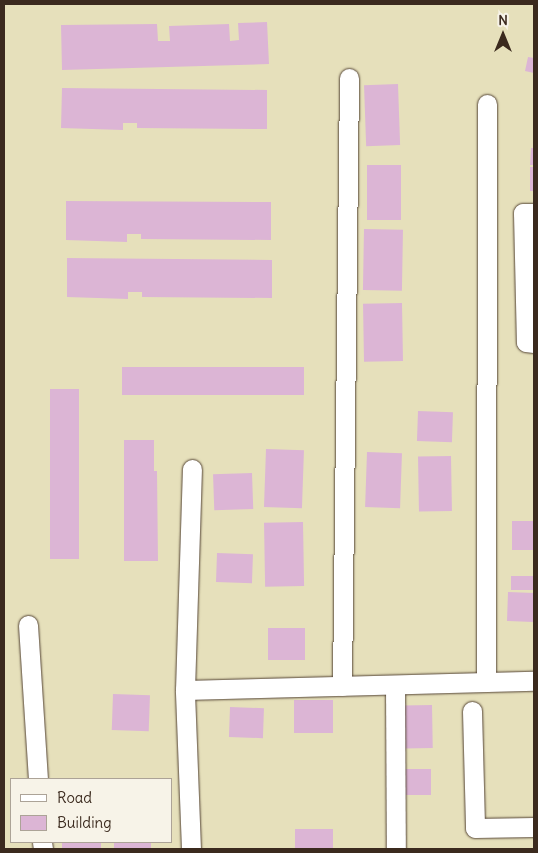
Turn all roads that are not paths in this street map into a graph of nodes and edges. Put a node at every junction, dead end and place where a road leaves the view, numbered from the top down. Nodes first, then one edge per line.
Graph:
1 (349, 78) dead end
2 (487, 104) dead end
3 (534, 213) edge
4 (534, 344) edge
5 (192, 469) dead end
6 (28, 625) dead end
7 (534, 681) edge
8 (486, 682) junction
9 (395, 684) junction
10 (342, 686) junction
11 (185, 690) junction
12 (472, 711) dead end
13 (38, 778) edge
14 (534, 827) edge
15 (190, 849) edge
16 (396, 849) edge

1 - 10 street
2 - 8 street
3 - 4 street
5 - 11 street
6 - 13 street
7 - 8 street
8 - 9 street
9 - 10 street
9 - 16 street
10 - 11 street
11 - 15 street
12 - 14 street

